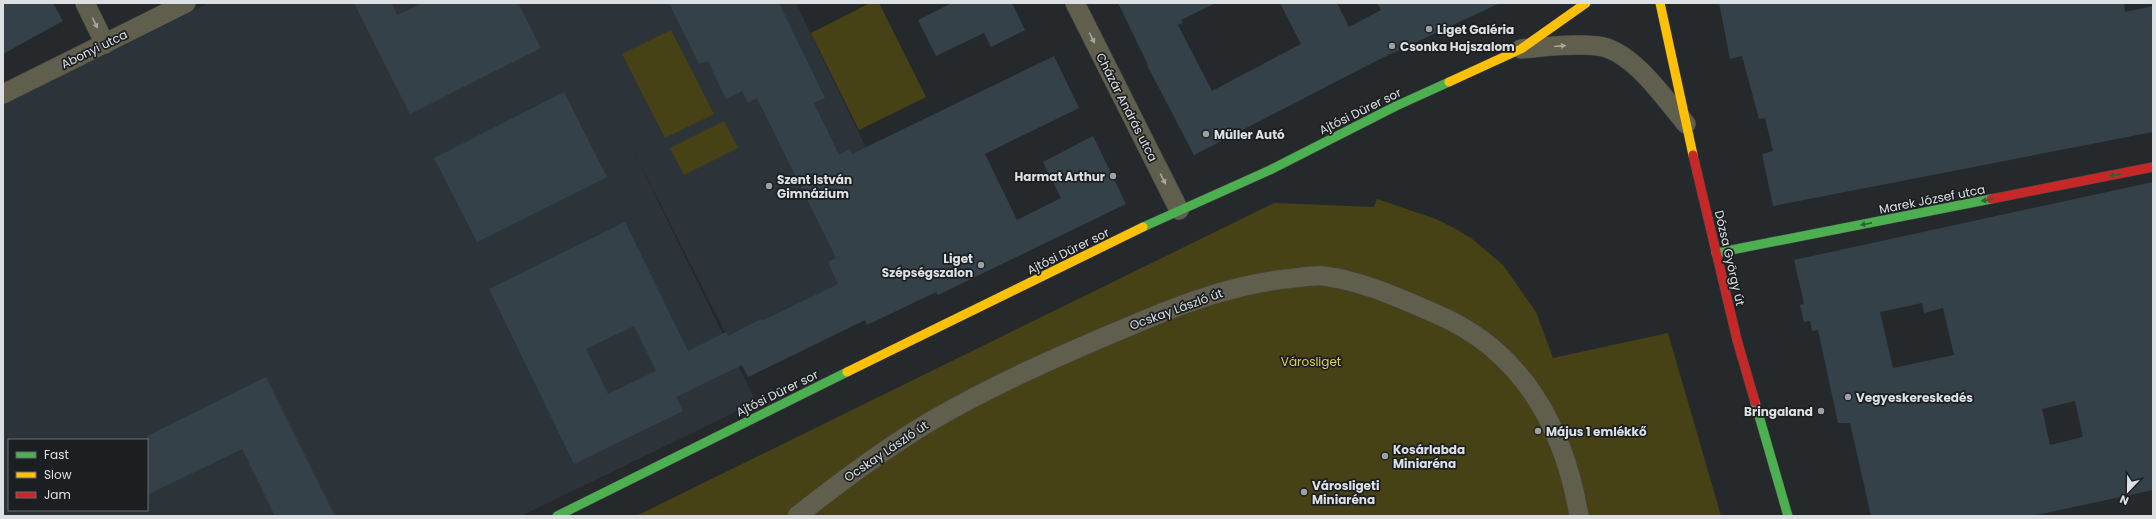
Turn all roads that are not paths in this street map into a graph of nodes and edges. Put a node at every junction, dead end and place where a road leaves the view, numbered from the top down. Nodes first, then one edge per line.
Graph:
1 (85, 3) edge
2 (186, 3) edge
3 (1075, 3) edge
4 (1586, 3) edge
5 (1660, 3) edge
6 (105, 44) junction
7 (1521, 50) junction
8 (3, 94) edge
9 (1686, 124) junction
10 (2153, 167) edge
11 (1179, 210) junction
12 (1716, 253) junction
13 (557, 516) edge
14 (797, 516) edge
15 (1579, 516) edge
16 (1788, 516) edge

1 -> 6 street
2 - 6 street, Abonyi utca
3 -> 11 street, Cházár András utca
4 - 7 street, Ajtósi Dürer sor
5 - 9 street, Dózsa György út
6 - 8 street, Abonyi utca
7 -> 9 street
7 - 11 street, Ajtósi Dürer sor
9 - 12 street, Dózsa György út
10 -> 12 street, Marek József utca
11 - 13 street, Ajtósi Dürer sor
12 - 16 street, Dózsa György út
14 - 15 street, Ocskay László út

